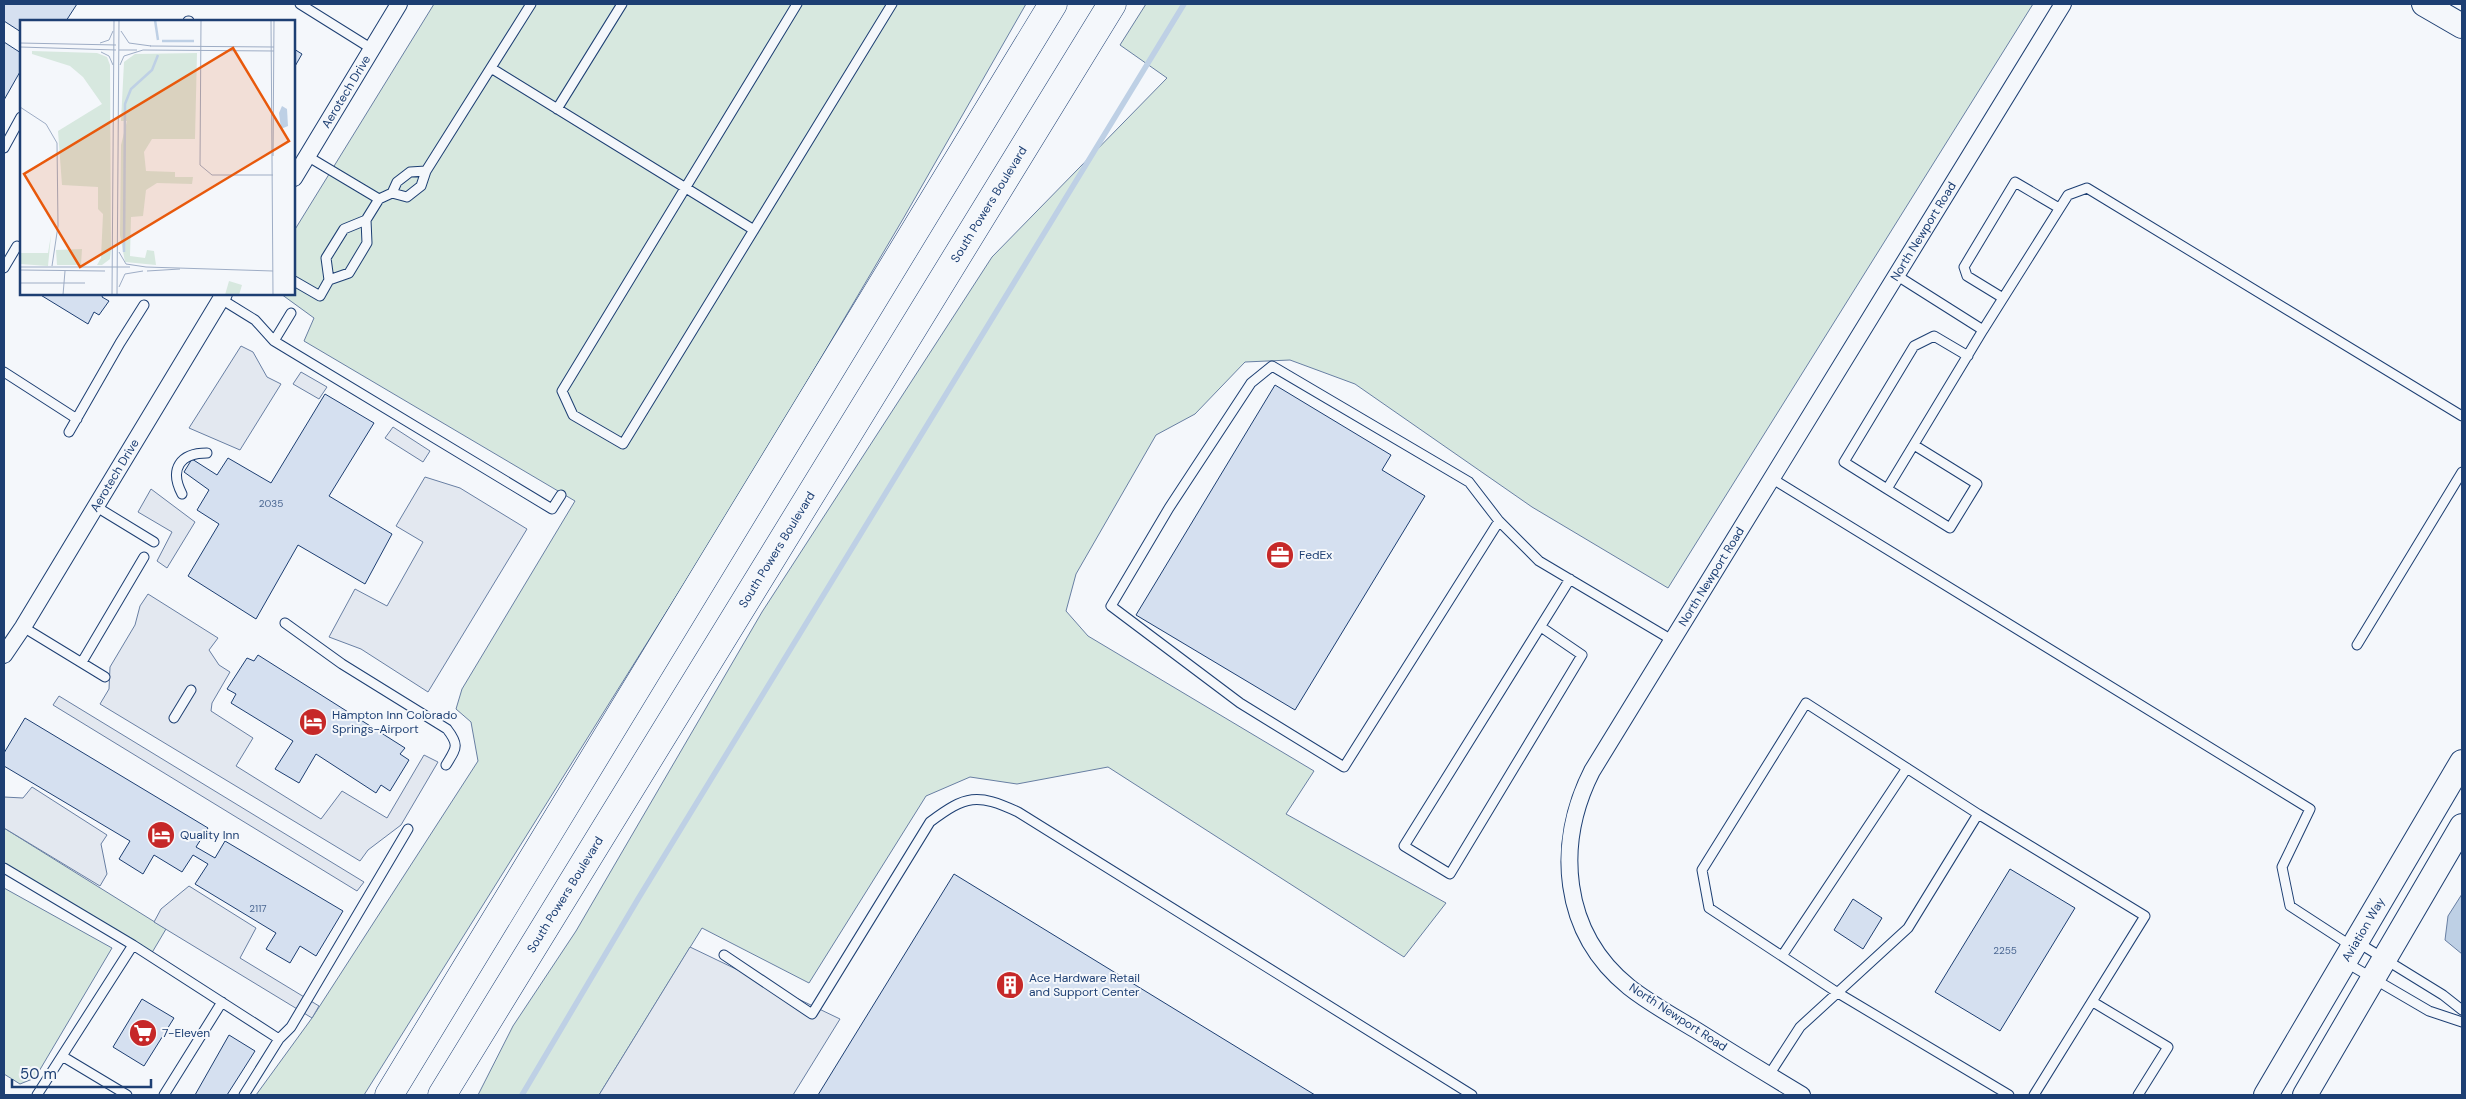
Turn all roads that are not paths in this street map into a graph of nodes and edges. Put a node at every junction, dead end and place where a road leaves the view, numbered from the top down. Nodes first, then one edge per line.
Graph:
1 (300, 4) edge
2 (399, 4) edge
3 (531, 4) edge
4 (622, 4) edge
5 (797, 4) edge
6 (892, 4) edge
7 (1053, 4) edge
8 (1112, 4) edge
9 (2063, 4) edge
10 (2424, 4) edge
11 (2462, 26) edge
12 (372, 49) junction
13 (491, 68) junction
14 (557, 109) junction
15 (20, 119) edge
16 (4, 148) edge
17 (307, 156) junction
18 (426, 171) junction
19 (295, 176) edge
20 (685, 188) junction
21 (392, 193) junction
22 (379, 199) junction
23 (2059, 208) junction
24 (366, 220) junction
25 (754, 230) junction
26 (17, 246) dead end
27 (4, 268) edge
28 (1896, 275) junction
29 (329, 280) junction
30 (295, 281) edge
31 (222, 296) edge
32 (2003, 298) junction
33 (144, 305) dead end
34 (291, 313) dead end
35 (1983, 330) junction
36 (274, 341) junction
37 (1968, 356) junction
38 (4, 372) edge
39 (2462, 416) edge
40 (76, 419) junction
41 (69, 432) dead end
42 (1914, 446) junction
43 (207, 453) dead end
44 (2462, 472) edge
45 (1771, 478) junction
46 (1887, 489) junction
47 (182, 494) dead end
48 (561, 494) dead end
49 (95, 506) junction
50 (1499, 521) junction
51 (154, 542) dead end
52 (144, 557) dead end
53 (1570, 579) junction
54 (284, 623) dead end
55 (23, 627) junction
56 (1541, 627) junction
57 (1672, 640) junction
58 (2357, 645) dead end
59 (4, 656) edge
60 (82, 662) junction
61 (105, 677) dead end
62 (191, 690) dead end
63 (174, 718) dead end
64 (610, 730) junction
65 (2462, 762) edge
66 (446, 765) dead end
67 (1907, 768) junction
68 (1978, 814) junction
69 (2462, 826) edge
70 (408, 829) dead end
71 (4, 868) edge
72 (559, 906) junction
73 (133, 945) junction
74 (2352, 950) junction
75 (724, 954) dead end
76 (1782, 956) junction
77 (2379, 968) junction
78 (1838, 993) junction
79 (222, 1002) junction
80 (2093, 1002) junction
81 (2462, 1010) edge
82 (2462, 1022) edge
83 (278, 1039) junction
84 (62, 1056) junction
85 (1769, 1075) junction
86 (37, 1095) edge
87 (126, 1095) edge
88 (164, 1095) edge
89 (244, 1095) edge
90 (371, 1095) edge
91 (389, 1095) edge
92 (442, 1095) edge
93 (460, 1095) edge
94 (1472, 1095) edge
95 (1802, 1095) edge
96 (2009, 1095) edge
97 (2034, 1095) edge
98 (2138, 1095) edge
99 (2266, 1095) edge
100 (2305, 1095) edge

1 - 12 lane
2 - 12 street, Aerotech Drive
3 - 13 lane
4 - 14 lane
5 - 20 lane
6 - 25 lane
7 - 64 highway
8 - 72 highway, South Powers Boulevard
9 - 28 street, North Newport Road
10 - 11 street
12 - 17 street, Aerotech Drive
13 - 14 lane
13 - 18 lane
14 - 20 lane
15 - 16 lane
17 - 19 street, Aerotech Drive
17 - 22 lane
18 - 21 lane
18 - 21 lane
20 - 25 lane
20 - 25 lane
21 - 22 lane
22 - 24 lane
23 - 32 lane
23 - 32 lane
23 - 39 lane
24 - 29 lane
24 - 29 lane
26 - 27 lane
28 - 35 lane
28 - 45 street, North Newport Road
29 - 30 lane
31 - 36 lane
31 - 49 street, Aerotech Drive
32 - 35 lane
33 - 40 lane
34 - 36 lane
35 - 37 lane
36 - 48 lane
37 - 42 lane
37 - 46 lane
38 - 40 lane
40 - 41 lane
42 - 46 lane
42 - 46 lane
43 - 47 lane
44 - 58 lane
45 - 57 street, North Newport Road
45 - 74 lane
49 - 51 lane
49 - 55 street, Aerotech Drive
50 - 50 lane
50 - 53 lane
52 - 60 lane
53 - 56 lane
53 - 57 lane
54 - 66 lane
55 - 59 street, Aerotech Drive
55 - 60 lane
56 - 56 lane
57 - 85 street, North Newport Road
60 - 61 lane
62 - 63 lane
64 - 90 highway
64 - 91 highway
65 - 74 street, Aviation Way
67 - 68 lane
67 - 76 lane
67 - 76 lane
68 - 78 lane
68 - 80 lane
69 - 77 street
70 - 83 lane
71 - 73 lane
72 - 92 highway, South Powers Boulevard
72 - 93 highway
73 - 79 lane
73 - 84 lane
74 - 77 lane
74 - 77 lane
74 - 99 street, Aviation Way
75 - 94 lane
76 - 78 lane
77 - 81 lane
77 - 82 lane
77 - 100 street
78 - 85 lane
78 - 96 lane
79 - 83 lane
79 - 88 lane
80 - 97 lane
80 - 98 lane
83 - 89 lane
84 - 86 lane
84 - 87 lane
85 - 95 street, North Newport Road

